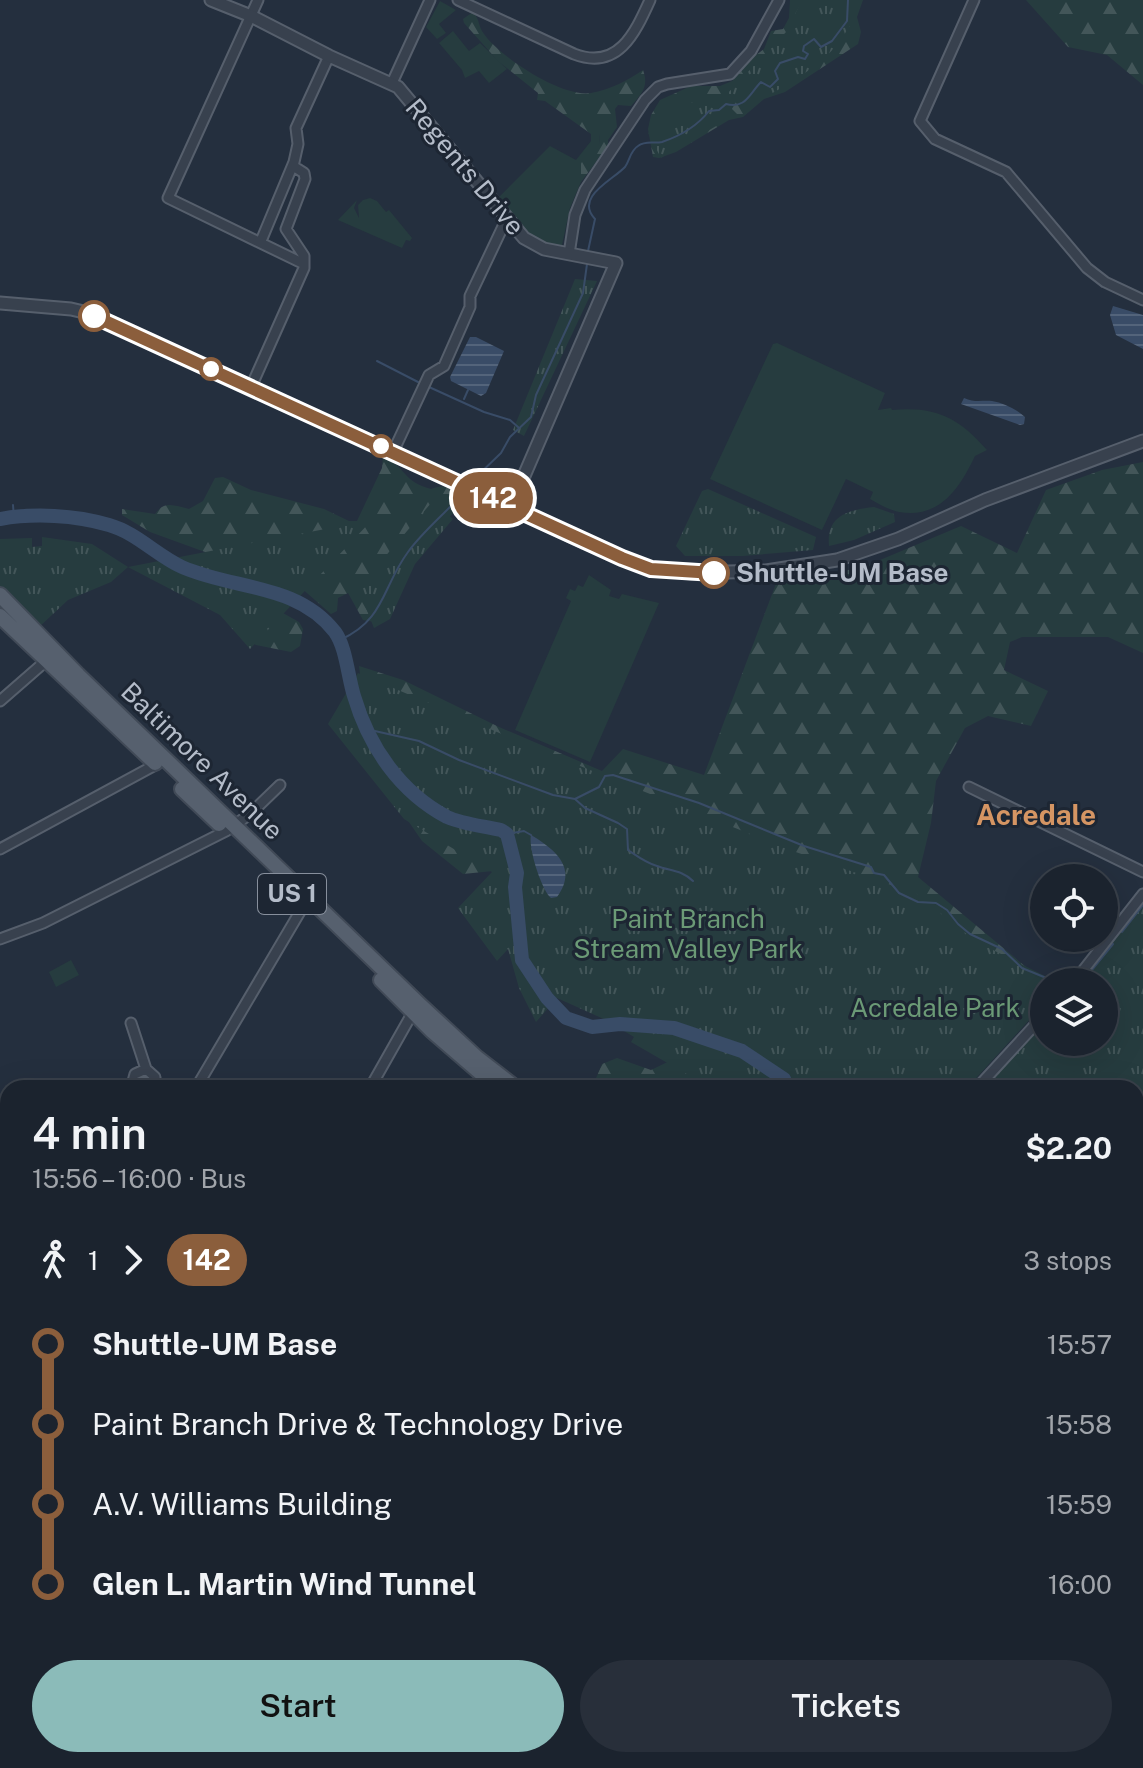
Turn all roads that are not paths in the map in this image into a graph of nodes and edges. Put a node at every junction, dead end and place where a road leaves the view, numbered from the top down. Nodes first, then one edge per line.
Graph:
1 (211, 0) edge
2 (258, 0) edge
3 (430, 0) edge
4 (458, 0) edge
5 (650, 0) edge
6 (779, 0) edge
7 (974, 0) edge
8 (251, 16) junction
9 (329, 56) junction
10 (392, 83) junction
11 (293, 166) junction
12 (507, 218) junction
13 (261, 241) junction
14 (569, 254) junction
15 (304, 264) junction
16 (1143, 300) edge
17 (0, 303) edge
18 (251, 387) junction
19 (1143, 441) edge
20 (393, 452) junction
21 (511, 506) junction
22 (0, 595) edge
23 (0, 616) edge
24 (47, 660) junction
25 (0, 701) edge
26 (157, 764) junction
27 (280, 785) dead end
28 (969, 787) dead end
29 (230, 828) junction
30 (0, 849) edge
31 (1143, 872) edge
32 (1143, 894) edge
33 (304, 905) junction
34 (0, 939) edge
35 (1085, 968) edge
36 (413, 1012) junction
37 (131, 1023) dead end
38 (1030, 1030) edge
39 (146, 1069) junction
40 (132, 1080) edge
41 (153, 1080) edge
42 (201, 1080) edge
43 (375, 1080) edge
44 (489, 1080) edge
45 (506, 1080) edge
46 (984, 1080) edge

1 - 8 street, Regents Drive
2 - 8 street
3 - 10 street
4 - 5 street
6 - 14 street
7 - 16 street
8 - 9 street, Regents Drive
8 - 13 street
9 - 10 street, Regents Drive
9 - 11 street
10 - 12 street, Regents Drive
11 - 13 street
11 - 15 street
12 - 14 street, Regents Drive
12 - 20 street
13 - 15 street
14 - 21 street, Regents Drive
15 - 18 street
17 - 18 street
18 - 20 street
19 - 21 street
20 - 21 street
22 - 29 main road, Baltimore Avenue / US 1
23 - 24 main road, Baltimore Avenue / US 1
24 - 25 street
24 - 26 main road, Baltimore Avenue / US 1
26 - 29 main road, Baltimore Avenue / US 1
26 - 30 street
27 - 29 street
28 - 31 street
29 - 33 main road, Baltimore Avenue / US 1
29 - 34 street
29 - 45 main road, Baltimore Avenue / US 1
32 - 35 street
33 - 36 main road, Baltimore Avenue / US 1
33 - 42 street
36 - 43 street
36 - 44 main road, Baltimore Avenue / US 1
37 - 39 street
38 - 46 street
39 - 40 street
39 - 41 street

